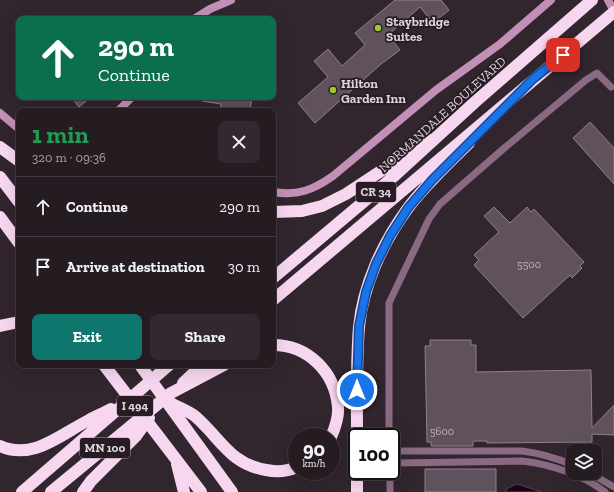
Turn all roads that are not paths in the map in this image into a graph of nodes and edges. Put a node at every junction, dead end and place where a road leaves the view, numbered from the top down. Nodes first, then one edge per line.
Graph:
1 (230, 0) edge
2 (551, 0) edge
3 (592, 0) edge
4 (608, 0) edge
5 (614, 12) edge
6 (198, 16) edge
7 (533, 79) junction
8 (611, 87) dead end
9 (129, 100) edge
10 (475, 102) junction
11 (121, 108) edge
12 (0, 113) edge
13 (16, 126) edge
14 (0, 147) edge
15 (16, 160) edge
16 (0, 177) edge
17 (276, 192) edge
18 (16, 198) edge
19 (276, 212) edge
20 (0, 217) edge
21 (16, 239) edge
22 (276, 275) edge
23 (276, 297) edge
24 (16, 323) edge
25 (0, 326) edge
26 (276, 345) edge
27 (106, 368) edge
28 (144, 368) edge
29 (154, 368) edge
30 (165, 368) edge
31 (199, 368) edge
32 (219, 368) edge
33 (143, 387) junction
34 (166, 399) junction
35 (127, 402) junction
36 (334, 428) edge
37 (357, 428) edge
38 (389, 428) edge
39 (0, 446) edge
40 (400, 452) edge
41 (176, 461) junction
42 (400, 462) edge
43 (566, 462) edge
44 (288, 469) edge
45 (357, 480) edge
46 (390, 480) edge
47 (602, 480) edge
48 (614, 487) edge
49 (22, 492) edge
50 (52, 492) edge
51 (83, 492) edge
52 (184, 492) edge
53 (201, 492) edge
54 (232, 492) edge
55 (357, 492) edge
56 (390, 492) edge
57 (605, 492) edge

1 - 6 street
2 - 17 street
3 - 10 highway, NORMANDALE BOULEVARD / CR 34
4 - 5 street
5 - 7 highway, CR 34
7 - 23 highway, CR 34
7 - 37 highway
8 - 38 street
9 - 11 street
10 - 19 highway
10 - 22 highway, NORMANDALE BOULEVARD / CR 34
12 - 13 street
14 - 15 highway
16 - 18 highway
20 - 21 highway
24 - 25 highway
26 - 36 highway
27 - 41 highway, I 494
28 - 34 highway, I 494
29 - 33 highway
30 - 33 highway
31 - 34 highway
32 - 34 highway
33 - 35 highway
34 - 44 highway
34 - 50 highway, MN 100
34 - 51 highway
34 - 54 highway, I 494
35 - 39 highway
35 - 49 highway, MN 100
40 - 43 street
41 - 52 highway
41 - 53 highway, I 494
42 - 57 street
45 - 55 highway
46 - 56 street
47 - 48 street

